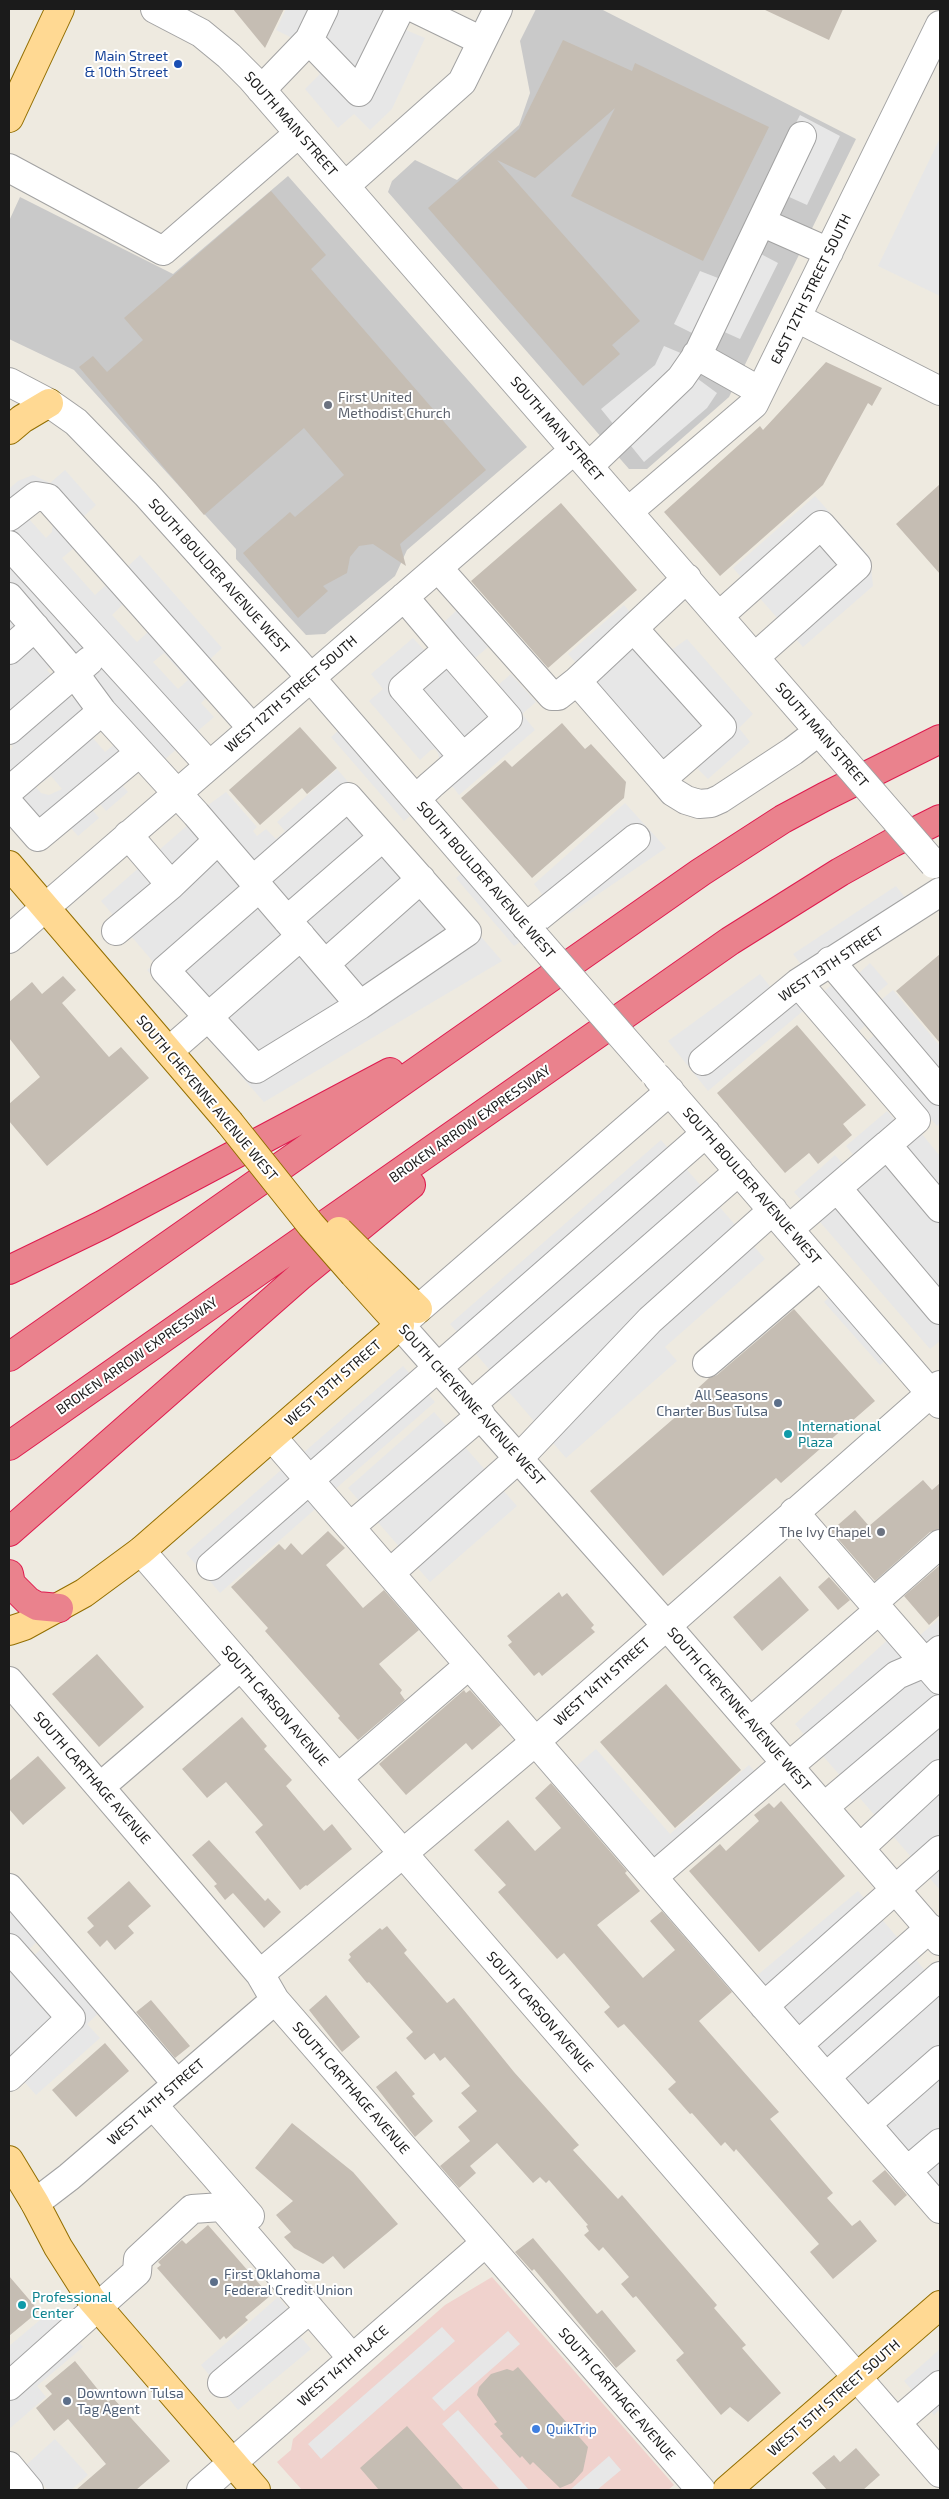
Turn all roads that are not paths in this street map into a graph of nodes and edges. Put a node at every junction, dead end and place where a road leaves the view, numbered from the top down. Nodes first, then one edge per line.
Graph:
1 (60, 9) edge
2 (155, 9) edge
3 (324, 9) edge
4 (400, 9) edge
5 (416, 9) edge
6 (498, 9) edge
7 (940, 25) edge
8 (309, 40) junction
9 (482, 40) junction
10 (261, 90) junction
11 (9, 118) edge
12 (300, 132) junction
13 (802, 136) dead end
14 (9, 168) edge
15 (345, 186) junction
16 (761, 222) junction
17 (829, 252) junction
18 (796, 318) junction
19 (696, 355) junction
20 (9, 382) edge
21 (760, 391) junction
22 (940, 391) edge
23 (49, 403) junction
24 (9, 430) edge
25 (582, 458) junction
26 (629, 511) junction
27 (9, 517) edge
28 (9, 545) edge
29 (438, 568) junction
30 (687, 578) junction
31 (9, 596) edge
32 (404, 597) junction
33 (719, 616) junction
34 (35, 627) junction
35 (634, 629) junction
36 (103, 648) junction
37 (448, 649) junction
38 (9, 650) edge
39 (755, 657) junction
40 (74, 673) junction
41 (310, 677) junction
42 (577, 681) junction
43 (102, 711) junction
44 (252, 728) junction
45 (9, 730) edge
46 (940, 739) edge
47 (827, 740) junction
48 (140, 753) junction
49 (463, 757) junction
50 (209, 765) junction
51 (662, 779) junction
52 (9, 792) edge
53 (176, 793) junction
54 (416, 799) junction
55 (9, 804) edge
56 (940, 819) edge
57 (128, 835) junction
58 (383, 836) junction
59 (636, 838) dead end
60 (218, 840) junction
61 (9, 865) edge
62 (937, 867) edge
63 (421, 880) junction
64 (171, 884) junction
65 (256, 884) junction
66 (940, 892) edge
67 (46, 906) junction
68 (294, 928) junction
69 (116, 931) dead end
70 (531, 932) junction
71 (9, 938) edge
72 (830, 961) junction
73 (325, 964) junction
74 (798, 983) junction
75 (360, 1005) junction
76 (208, 1017) junction
77 (489, 1021) junction
78 (169, 1051) junction
79 (568, 1056) junction
80 (703, 1061) dead end
81 (661, 1082) junction
82 (940, 1091) edge
83 (706, 1133) junction
84 (887, 1145) junction
85 (739, 1171) junction
86 (837, 1188) junction
87 (940, 1208) edge
88 (781, 1220) junction
89 (820, 1266) junction
90 (9, 1270) edge
91 (940, 1310) edge
92 (409, 1317) junction
93 (9, 1357) edge
94 (707, 1363) dead end
95 (438, 1367) junction
96 (937, 1394) edge
97 (476, 1410) junction
98 (272, 1437) junction
99 (9, 1446) edge
100 (519, 1458) junction
101 (309, 1479) junction
102 (794, 1512) junction
103 (15, 1527) edge
104 (350, 1527) junction
105 (940, 1544) edge
106 (141, 1551) junction
107 (211, 1566) dead end
108 (9, 1568) edge
109 (390, 1573) junction
110 (9, 1574) edge
111 (876, 1607) junction
112 (59, 1608) junction
113 (666, 1625) junction
114 (9, 1631) edge
115 (470, 1664) junction
116 (935, 1664) edge
117 (241, 1666) junction
118 (9, 1681) edge
119 (940, 1709) edge
120 (750, 1722) junction
121 (536, 1741) junction
122 (787, 1764) junction
123 (940, 1774) edge
124 (338, 1778) junction
125 (100, 1787) junction
126 (824, 1807) junction
127 (860, 1848) junction
128 (940, 1850) edge
129 (403, 1854) junction
130 (653, 1877) junction
131 (9, 1888) edge
132 (896, 1890) junction
133 (937, 1935) edge
134 (9, 1948) edge
135 (260, 1974) junction
136 (940, 1976) edge
137 (275, 2000) junction
138 (764, 2006) junction
139 (798, 2044) junction
140 (940, 2060) edge
141 (13, 2063) edge
142 (826, 2077) junction
143 (177, 2084) junction
144 (153, 2105) junction
145 (867, 2124) junction
146 (940, 2143) edge
147 (9, 2160) edge
148 (907, 2172) junction
149 (36, 2202) junction
150 (940, 2209) edge
151 (485, 2242) junction
152 (940, 2305) edge
153 (99, 2308) junction
154 (310, 2309) junction
155 (359, 2353) junction
156 (858, 2378) junction
157 (222, 2383) dead end
158 (940, 2385) edge
159 (9, 2386) edge
160 (896, 2422) junction
161 (232, 2464) junction
162 (9, 2466) edge
163 (940, 2473) edge
164 (29, 2490) edge
165 (202, 2490) edge
166 (256, 2490) edge
167 (701, 2490) edge
168 (727, 2490) edge

1 - 11 main road
2 - 10 street, SOUTH MAIN STREET
3 - 8 street
4 - 8 street
5 - 9 street
6 - 9 street
7 - 17 street, EAST 12TH STREET SOUTH
8 - 10 street
9 - 15 street
10 - 12 street, SOUTH MAIN STREET
12 - 14 street
12 - 15 street, SOUTH MAIN STREET
13 - 16 street, WEST 12TH STREET SOUTH
15 - 25 street, SOUTH MAIN STREET
16 - 17 street
16 - 19 street, WEST 12TH STREET SOUTH
17 - 18 street, EAST 12TH STREET SOUTH
18 - 21 street, EAST 12TH STREET SOUTH
18 - 22 street
19 - 21 street
19 - 25 street, WEST 12TH STREET SOUTH
20 - 23 street, SOUTH BOULDER AVENUE WEST
21 - 26 street, EAST 12TH STREET SOUTH
23 - 24 main road
23 - 41 street, SOUTH BOULDER AVENUE WEST
25 - 26 street, SOUTH MAIN STREET
25 - 29 street, WEST 12TH STREET SOUTH
26 - 30 street, SOUTH MAIN STREET
27 - 44 street
28 - 36 street
29 - 32 street, WEST 12TH STREET SOUTH
29 - 42 street
30 - 33 street, SOUTH MAIN STREET
30 - 35 street
31 - 34 street
32 - 37 street
32 - 41 street, WEST 12TH STREET SOUTH
33 - 39 street, SOUTH MAIN STREET
33 - 39 street
34 - 38 street
34 - 40 street
35 - 42 street
35 - 51 street
36 - 40 street
36 - 50 street
37 - 49 street
37 - 49 street
39 - 47 street, SOUTH MAIN STREET
40 - 43 street
40 - 45 street
41 - 44 street, WEST 12TH STREET SOUTH
41 - 54 street, SOUTH BOULDER AVENUE WEST
42 - 51 street
43 - 48 street
43 - 52 street
44 - 50 street, WEST 12TH STREET SOUTH
46 - 77 highway
47 - 51 street
47 - 62 street, SOUTH MAIN STREET, bridge
48 - 53 street
48 - 55 street
49 - 54 street
50 - 53 street, WEST 12TH STREET SOUTH
53 - 57 street, WEST 12TH STREET SOUTH
53 - 60 street
54 - 70 street, SOUTH BOULDER AVENUE WEST
56 - 79 highway, BROKEN ARROW EXPRESSWAY
57 - 64 street
57 - 67 street, WEST 12TH STREET SOUTH
58 - 63 street
58 - 65 street
58 - 68 street
59 - 70 street
60 - 64 street
60 - 65 street
61 - 67 main road, SOUTH CHEYENNE AVENUE WEST
63 - 73 street
63 - 75 street
64 - 69 street
65 - 68 street
65 - 76 street
66 - 72 street, WEST 13TH STREET
67 - 71 street, WEST 12TH STREET SOUTH
67 - 78 main road, SOUTH CHEYENNE AVENUE WEST
68 - 73 street
68 - 76 street
70 - 81 street, SOUTH BOULDER AVENUE WEST, bridge
72 - 74 street, WEST 13TH STREET
72 - 82 street
73 - 75 street
74 - 80 street, WEST 13TH STREET
74 - 84 street
75 - 76 street
76 - 78 street
77 - 90 highway
77 - 93 highway
78 - 92 main road, SOUTH CHEYENNE AVENUE WEST, bridge
79 - 99 highway, BROKEN ARROW EXPRESSWAY
79 - 103 highway
81 - 83 street, SOUTH BOULDER AVENUE WEST
81 - 92 street, WEST 13TH STREET
83 - 85 street, SOUTH BOULDER AVENUE WEST
83 - 95 street
84 - 86 street
84 - 87 street
85 - 88 street, SOUTH BOULDER AVENUE WEST
85 - 97 street
86 - 88 street
86 - 91 street
88 - 89 street, SOUTH BOULDER AVENUE WEST
88 - 100 street
89 - 94 street
89 - 96 street, SOUTH BOULDER AVENUE WEST
92 - 95 street, SOUTH CHEYENNE AVENUE WEST
92 - 98 main road, WEST 13TH STREET
95 - 97 street, SOUTH CHEYENNE AVENUE WEST
95 - 101 street
96 - 102 street, WEST 14TH STREET
97 - 100 street, SOUTH CHEYENNE AVENUE WEST
97 - 104 street
98 - 101 street
98 - 106 main road, WEST 13TH STREET
100 - 109 street
100 - 113 street, SOUTH CHEYENNE AVENUE WEST
101 - 104 street
101 - 107 street
102 - 111 street
102 - 113 street, WEST 14TH STREET
103 - 108 highway
104 - 109 street
105 - 111 street
106 - 112 main road, WEST 13TH STREET
106 - 117 street, SOUTH CARSON AVENUE
109 - 115 street
110 - 112 highway
111 - 116 street
111 - 120 street
112 - 114 main road, WEST 13TH STREET
113 - 120 street, SOUTH CHEYENNE AVENUE WEST
113 - 121 street, WEST 14TH STREET
115 - 121 street
115 - 124 street
116 - 122 street
117 - 124 street, SOUTH CARSON AVENUE
117 - 125 street
118 - 125 street, SOUTH CARTHAGE AVENUE
119 - 126 street
120 - 122 street, SOUTH CHEYENNE AVENUE WEST
121 - 129 street, WEST 14TH STREET
121 - 130 street
122 - 126 street, SOUTH CHEYENNE AVENUE WEST
122 - 130 street
123 - 127 street
124 - 129 street, SOUTH CARSON AVENUE
125 - 135 street, SOUTH CARTHAGE AVENUE
126 - 127 street, SOUTH CHEYENNE AVENUE WEST
127 - 132 street, SOUTH CHEYENNE AVENUE WEST
128 - 132 street
129 - 135 street, WEST 14TH STREET
129 - 156 street, SOUTH CARSON AVENUE
130 - 138 street
131 - 143 street
132 - 133 street, SOUTH CHEYENNE AVENUE WEST
132 - 138 street
133 - 139 street
134 - 141 street
135 - 137 street, SOUTH CARTHAGE AVENUE
136 - 142 street
137 - 143 street, WEST 14TH STREET
137 - 151 street, SOUTH CARTHAGE AVENUE
138 - 139 street
139 - 142 street
140 - 145 street
142 - 145 street
143 - 144 street, WEST 14TH STREET
144 - 149 street, WEST 14TH STREET
144 - 155 street
145 - 148 street
146 - 148 street
147 - 149 main road
148 - 150 street
149 - 153 main road
151 - 155 street, WEST 14TH PLACE
151 - 167 street, SOUTH CARTHAGE AVENUE
152 - 156 main road, WEST 15TH STREET SOUTH
153 - 154 street
153 - 159 street
153 - 161 main road
154 - 155 street
154 - 157 street
155 - 161 street, WEST 14TH PLACE
156 - 160 street, SOUTH CARSON AVENUE
156 - 168 main road, WEST 15TH STREET SOUTH
158 - 160 street
160 - 163 street, SOUTH CARSON AVENUE
161 - 165 street, WEST 14TH PLACE
161 - 166 main road
162 - 164 street

